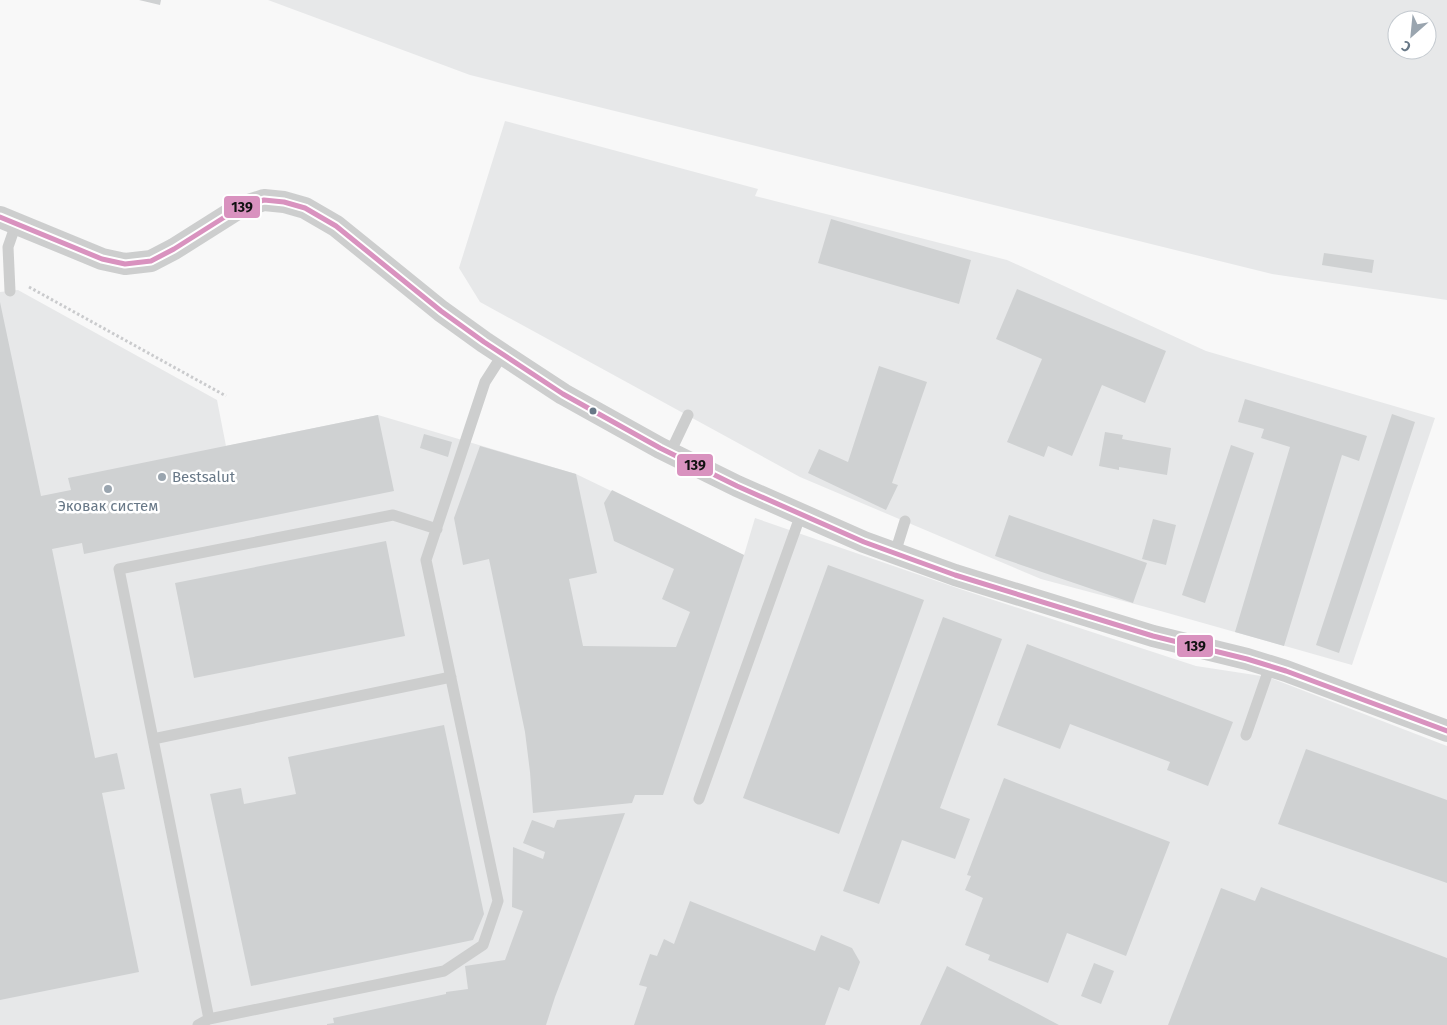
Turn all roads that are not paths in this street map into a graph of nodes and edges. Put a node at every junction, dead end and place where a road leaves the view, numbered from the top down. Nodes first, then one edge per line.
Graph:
1 (8, 220) edge
2 (10, 290) dead end
3 (504, 354) junction
4 (688, 415) dead end
5 (670, 454) junction
6 (801, 514) junction
7 (905, 521) dead end
8 (437, 529) junction
9 (895, 553) junction
10 (1270, 666) junction
11 (451, 677) junction
12 (1447, 731) edge
13 (1246, 735) dead end
14 (153, 739) junction
15 (699, 799) dead end
16 (209, 1019) junction
17 (198, 1025) edge

1 - 2 lane
1 - 3 street
3 - 5 street
3 - 8 lane
4 - 5 lane
5 - 6 street
6 - 9 street
6 - 15 lane
7 - 9 lane
8 - 11 lane
8 - 14 lane
9 - 10 street
10 - 12 street
10 - 13 lane
11 - 14 lane
11 - 16 lane
14 - 16 lane
16 - 17 lane

